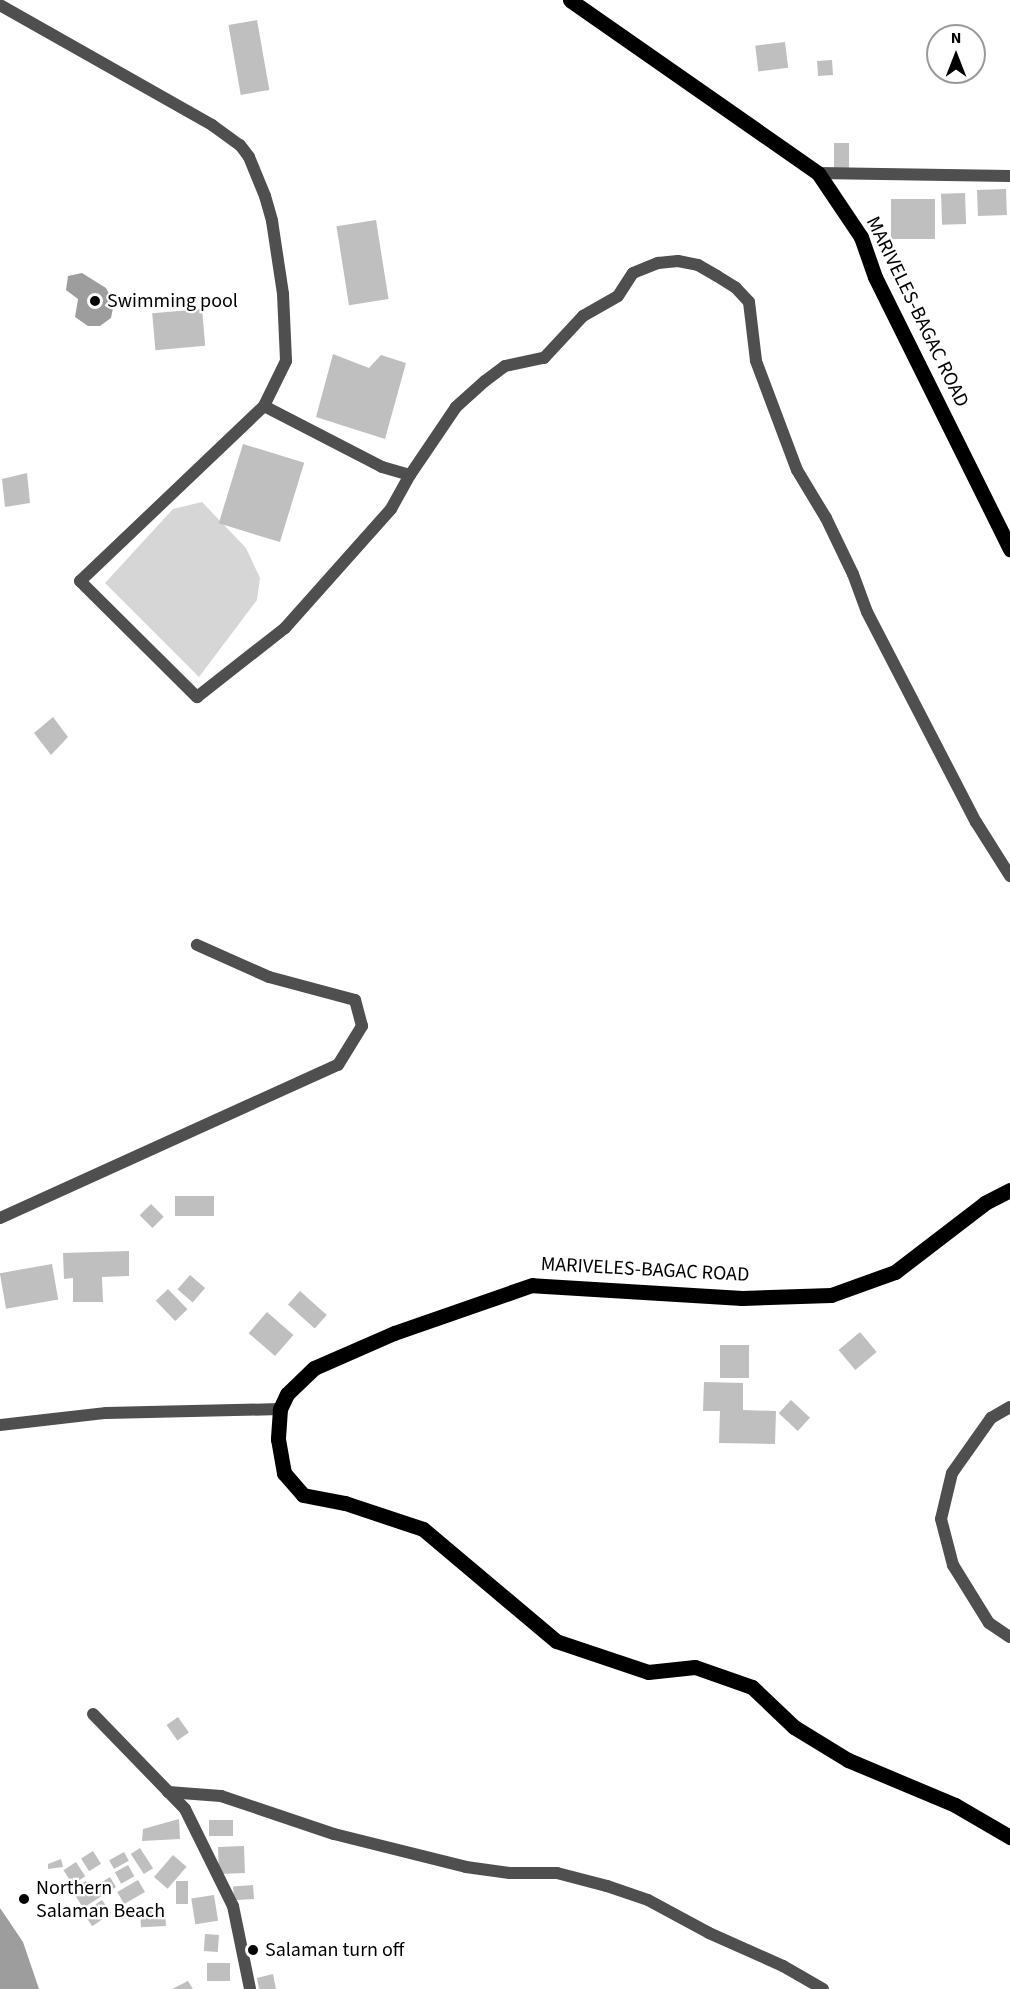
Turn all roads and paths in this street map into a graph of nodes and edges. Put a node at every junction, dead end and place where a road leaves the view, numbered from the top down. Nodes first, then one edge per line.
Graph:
1 (570, 0) edge
2 (0, 5) edge
3 (818, 173) junction
4 (1010, 176) edge
5 (264, 406) junction
6 (410, 475) junction
7 (1010, 549) edge
8 (1010, 876) edge
9 (197, 945) dead end
10 (1010, 1190) edge
11 (0, 1218) edge
12 (1010, 1407) edge
13 (280, 1409) junction
14 (0, 1425) edge
15 (1010, 1638) edge
16 (93, 1714) dead end
17 (168, 1792) junction
18 (1010, 1837) edge
19 (250, 1989) edge
20 (823, 1989) edge

1 - 3 main road, MARIVELES-BAGAC ROAD
2 - 5 street
3 - 4 street
3 - 7 main road, MARIVELES-BAGAC ROAD
5 - 6 street
5 - 6 street
6 - 8 street
9 - 11 street
10 - 13 main road, MARIVELES-BAGAC ROAD
12 - 15 street
13 - 14 street
13 - 18 main road
16 - 17 street
17 - 19 street
17 - 20 street

